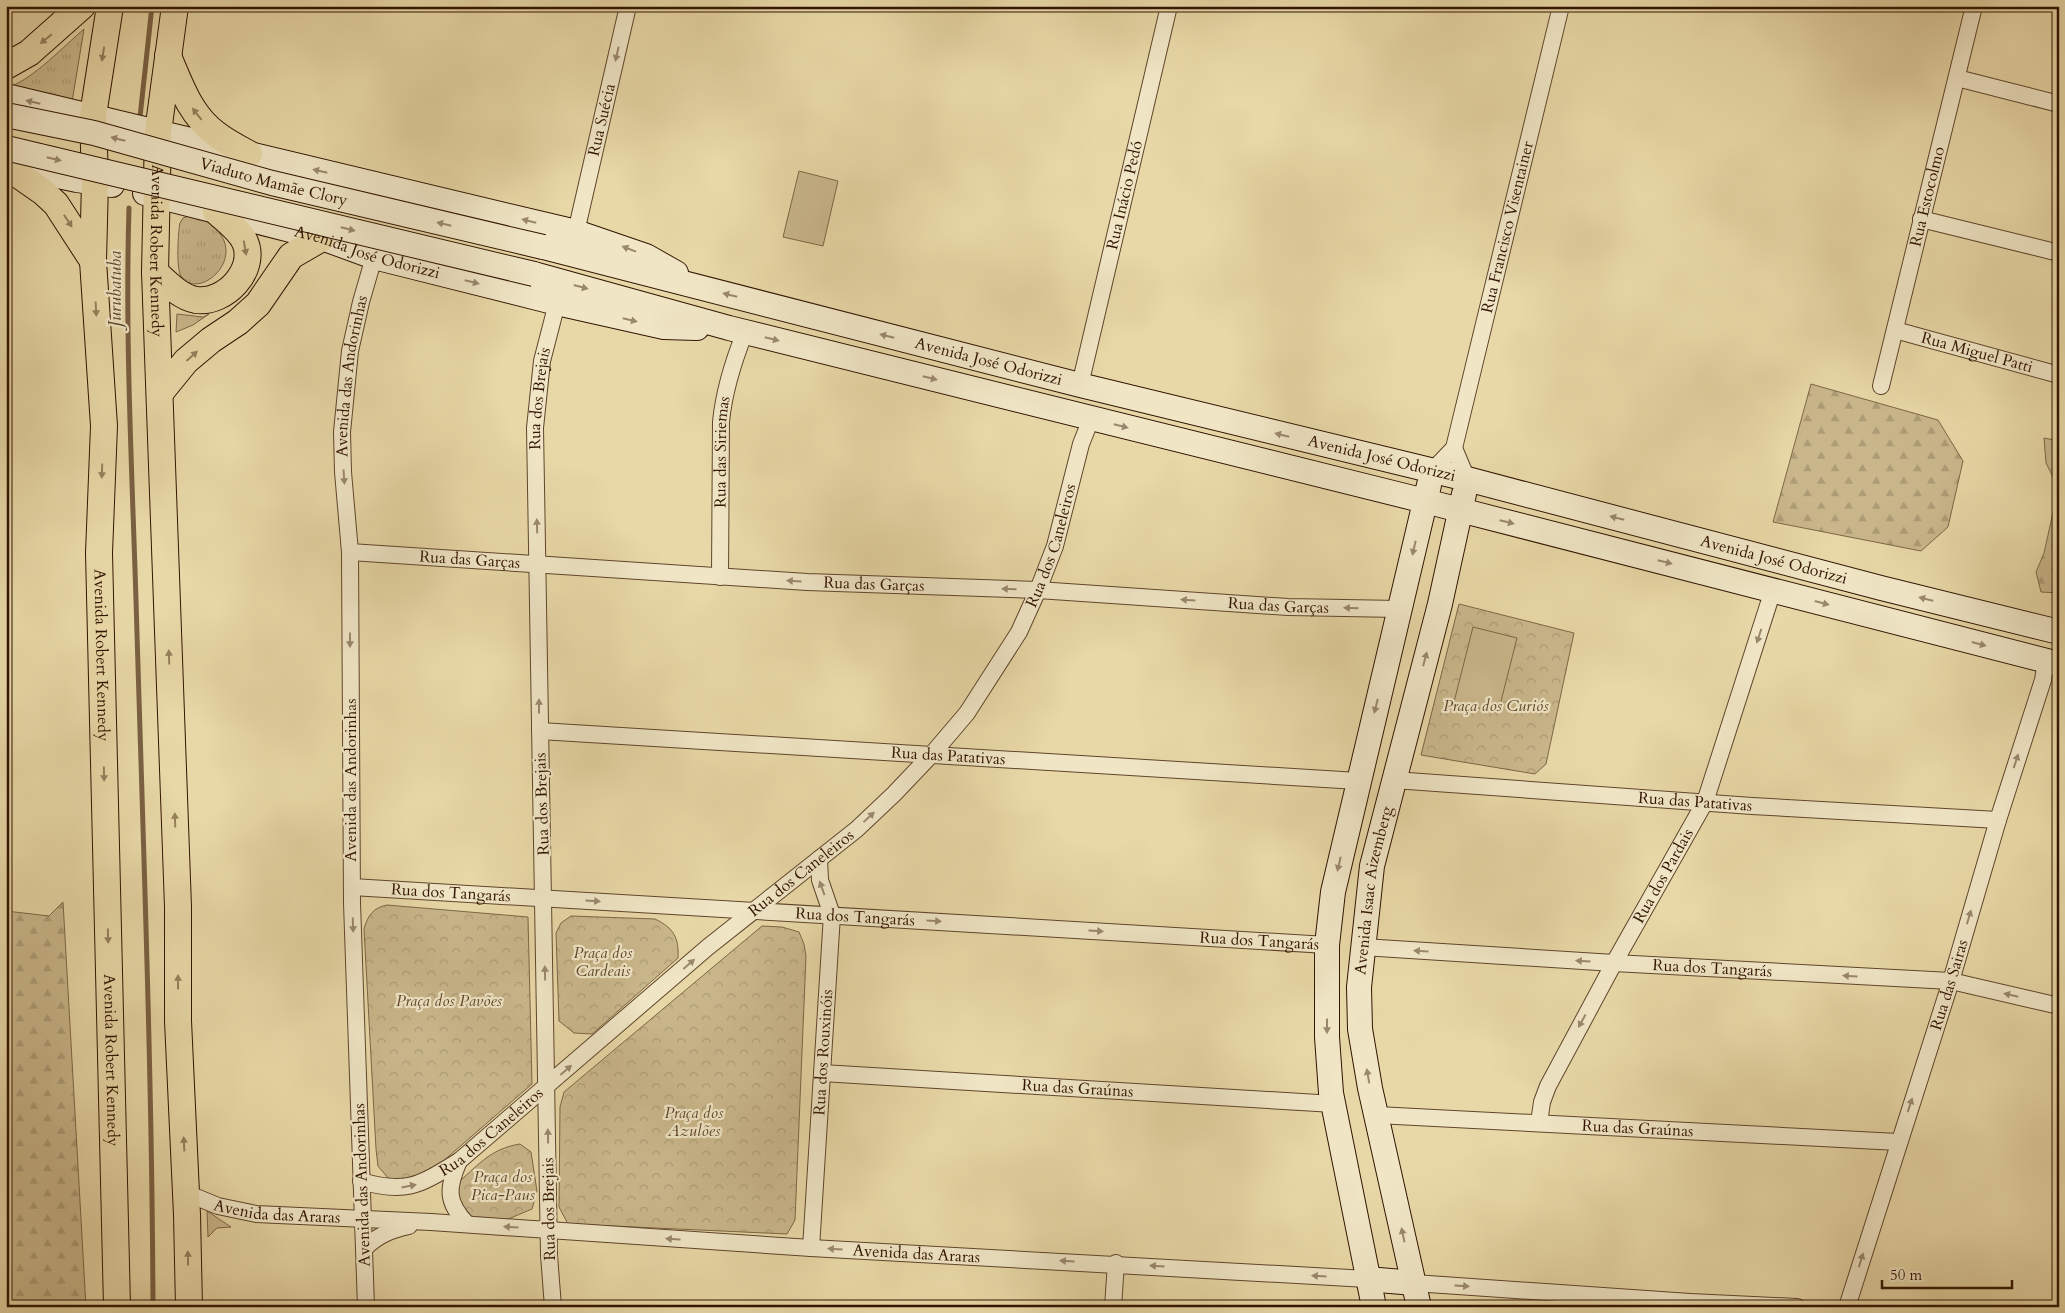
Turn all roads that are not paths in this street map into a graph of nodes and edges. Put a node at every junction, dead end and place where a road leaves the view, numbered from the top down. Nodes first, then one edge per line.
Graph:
1 (82, 6) edge
2 (110, 6) edge
3 (176, 6) edge
4 (628, 6) edge
5 (1170, 6) edge
6 (1561, 6) edge
7 (1974, 6) edge
8 (168, 56) junction
9 (6, 66) edge
10 (1957, 78) junction
11 (6, 96) edge
12 (2059, 104) edge
13 (93, 115) junction
14 (6, 116) edge
15 (158, 132) junction
16 (6, 148) edge
17 (249, 154) junction
18 (6, 165) edge
19 (95, 182) junction
20 (156, 195) junction
21 (216, 211) junction
22 (1921, 219) junction
23 (576, 232) junction
24 (322, 238) junction
25 (543, 247) joint
26 (2059, 253) edge
27 (374, 257) junction
28 (93, 261) junction
29 (155, 272) junction
30 (534, 274) joint
31 (703, 288) junction
32 (557, 303) junction
33 (737, 330) junction
34 (1895, 330) junction
35 (2059, 375) edge
36 (1080, 385) junction
37 (1881, 386) dead end
38 (160, 393) junction
39 (1090, 419) junction
40 (1454, 448) junction
41 (1432, 471) junction
42 (1467, 479) junction
43 (1425, 501) junction
44 (1460, 510) junction
45 (350, 552) junction
46 (538, 563) junction
47 (720, 577) junction
48 (1038, 590) junction
49 (1773, 590) junction
50 (1399, 609) junction
51 (2059, 632) edge
52 (2052, 663) edge
53 (540, 731) junction
54 (933, 753) junction
55 (1358, 780) junction
56 (1394, 780) junction
57 (1704, 802) junction
58 (1998, 820) junction
59 (819, 859) junction
60 (352, 887) junction
61 (544, 898) junction
62 (755, 910) junction
63 (832, 916) junction
64 (1327, 945) junction
65 (1363, 947) junction
66 (1614, 963) junction
67 (1951, 981) junction
68 (2059, 1006) edge
69 (822, 1073) junction
70 (547, 1087) junction
71 (1334, 1104) junction
72 (1377, 1115) junction
73 (1539, 1123) junction
74 (1898, 1142) junction
75 (460, 1161) junction
76 (361, 1181) junction
77 (186, 1193) junction
78 (364, 1219) junction
79 (431, 1222) junction
80 (467, 1224) junction
81 (549, 1230) junction
82 (365, 1248) junction
83 (811, 1248) junction
84 (1116, 1263) junction
85 (1367, 1279) junction
86 (1414, 1283) junction
87 (117, 1307) edge
88 (189, 1307) edge
89 (366, 1307) edge
90 (552, 1307) edge
91 (1113, 1307) edge
92 (1374, 1307) edge
93 (1418, 1307) edge
94 (1797, 1307) edge
95 (1847, 1307) edge

1 -> 9 main road
2 -> 13 main road, Avenida Robert Kennedy
3 - 8 main road, Avenida Robert Kennedy
4 -> 23 street, Rua Suécia
5 - 36 street, Rua Inácio Pedó
6 - 40 street, Rua Francisco Visentainer
7 - 10 street, Rua Estocolmo
8 - 15 main road, Avenida Robert Kennedy
17 -> 8 main road
10 - 12 street
10 - 22 street, Rua Estocolmo
13 -> 11 main road, Avenida José Odorizzi
13 - 15 main road, Avenida José Odorizzi
13 - 19 main road, Avenida Robert Kennedy
25 -> 14 main road, Viaduto Mamãe Clory, bridge
15 - 17 main road, Avenida José Odorizzi
15 - 20 main road, Avenida Robert Kennedy
16 -> 30 main road, Viaduto Mamãe Clory, bridge
23 -> 17 main road, Avenida José Odorizzi
18 - 19 main road, Avenida José Odorizzi
18 -> 28 main road
19 - 20 main road, Avenida José Odorizzi
19 - 28 main road, Avenida Robert Kennedy
20 - 21 main road, Avenida José Odorizzi
20 - 29 main road, Avenida Robert Kennedy
21 - 24 main road, Avenida José Odorizzi
21 -> 29 main road
22 - 26 street
22 - 34 street, Rua Estocolmo
31 -> 23 main road, Avenida José Odorizzi
24 - 27 main road, Avenida José Odorizzi
38 -> 24 main road
25 - 31 main road, Avenida José Odorizzi
27 -> 32 main road, Avenida José Odorizzi
27 -> 45 street, Avenida das Andorinhas
28 -> 87 main road, Avenida Robert Kennedy
29 - 38 main road, Avenida Robert Kennedy
30 -> 33 main road, Avenida José Odorizzi
36 -> 31 main road, Avenida José Odorizzi
32 -> 33 main road, Avenida José Odorizzi
46 -> 32 street, Rua dos Brejais
33 -> 39 main road, Avenida José Odorizzi
33 - 47 street, Rua das Siriemas
34 - 35 street, Rua Miguel Patti
34 - 37 street, Rua Estocolmo
41 -> 36 main road, Avenida José Odorizzi
77 -> 38 main road, Avenida Robert Kennedy
39 -> 43 main road, Avenida José Odorizzi
39 - 48 street, Rua dos Caneleiros
40 - 41 street
40 - 42 street
41 - 42 main road, Avenida José Odorizzi
41 - 43 main road
42 - 44 main road, Avenida Isaac Aizemberg
51 -> 42 main road, Avenida José Odorizzi
43 - 44 main road, Avenida José Odorizzi
43 -> 50 main road, Avenida Isaac Aizemberg
44 -> 49 main road, Avenida José Odorizzi
56 -> 44 main road, Avenida Isaac Aizemberg
45 - 46 street, Rua das Garças
45 -> 60 street, Avenida das Andorinhas
46 - 47 street, Rua das Garças
53 -> 46 street, Rua dos Brejais
48 -> 47 street, Rua das Garças
50 -> 48 street, Rua das Garças
48 - 54 street, Rua dos Caneleiros
49 -> 52 main road, Avenida José Odorizzi
49 -> 57 street, Rua dos Pardais
50 -> 55 main road, Avenida Isaac Aizemberg
58 -> 52 street, Rua das Sairas
53 - 54 street, Rua das Patativas
53 - 61 street, Rua dos Brejais
54 - 55 street, Rua das Patativas
59 -> 54 street, Rua dos Caneleiros
55 -> 64 main road, Avenida Isaac Aizemberg
56 - 57 street, Rua das Patativas
56 - 65 main road, Avenida Isaac Aizemberg
57 - 58 street, Rua das Patativas
57 - 66 street, Rua dos Pardais
67 -> 58 street, Rua das Sairas
59 - 62 street, Rua dos Caneleiros
63 -> 59 street, Rua dos Rouxinóis
60 - 61 street, Rua dos Tangarás
60 -> 76 street, Avenida das Andorinhas
61 -> 62 street, Rua dos Tangarás
70 -> 61 street, Rua dos Brejais
62 - 63 street, Rua dos Tangarás
70 -> 62 street, Rua dos Caneleiros
63 -> 64 street, Rua dos Tangarás
63 - 69 street, Rua dos Rouxinóis
64 -> 71 main road, Avenida Isaac Aizemberg
66 -> 65 street, Rua dos Tangarás
72 -> 65 main road, Avenida Isaac Aizemberg
67 -> 66 street, Rua dos Tangarás
66 -> 73 street, Rua dos Pardais
68 -> 67 street, Rua dos Tangarás
74 -> 67 street, Rua das Sairas
69 - 71 street, Rua das Graúnas
69 - 83 street, Rua dos Rouxinóis
70 - 75 street, Rua dos Caneleiros
81 -> 70 street, Rua dos Brejais
71 - 85 main road, Avenida Isaac Aizemberg
72 - 73 street, Rua das Graúnas
86 -> 72 main road, Avenida Isaac Aizemberg
73 - 74 street, Rua das Graúnas
95 -> 74 street, Rua das Sairas
76 -> 75 street, Rua dos Caneleiros
75 - 80 street
76 - 78 street, Avenida das Andorinhas
77 - 78 street, Avenida das Araras
88 -> 77 main road, Avenida Robert Kennedy
78 - 79 street, Avenida das Araras
78 - 82 street, Avenida das Andorinhas
79 - 80 street, Avenida das Araras
79 - 82 street, Avenida das Araras
81 -> 80 street, Avenida das Araras
83 -> 81 street, Avenida das Araras
81 - 90 street, Rua dos Brejais
82 - 89 street, Avenida das Andorinhas
84 -> 83 street, Avenida das Araras
85 -> 84 street, Avenida das Araras
84 - 91 street
85 - 86 main road
85 - 92 main road, Avenida Isaac Aizemberg
86 - 93 main road, Avenida Isaac Aizemberg
86 -> 94 street

